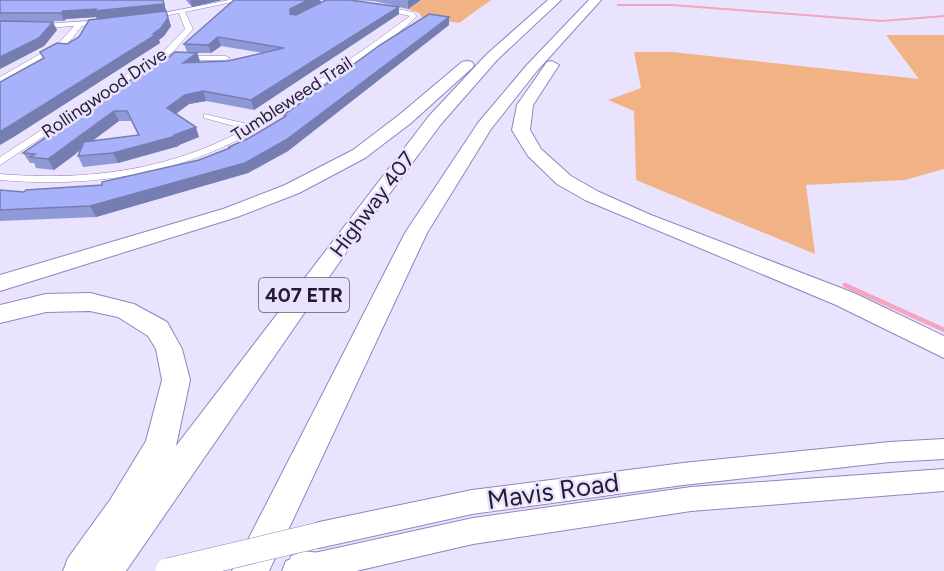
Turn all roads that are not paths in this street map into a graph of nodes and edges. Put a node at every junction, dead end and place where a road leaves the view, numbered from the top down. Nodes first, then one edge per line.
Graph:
1 (239, 0) edge
2 (555, 0) edge
3 (376, 7) edge
4 (587, 8) edge
5 (182, 12) junction
6 (138, 19) edge
7 (118, 21) edge
8 (0, 25) edge
9 (79, 25) junction
10 (519, 32) junction
11 (159, 56) junction
12 (226, 58) dead end
13 (0, 80) edge
14 (207, 116) dead end
15 (254, 128) junction
16 (0, 162) edge
17 (0, 177) edge
18 (0, 283) edge
19 (0, 314) edge
20 (944, 348) edge
21 (944, 449) edge
22 (944, 480) edge
23 (306, 570) edge
24 (81, 571) edge
25 (104, 571) edge
26 (168, 571) edge
27 (250, 571) edge

1 - 5 street
2 - 10 highway, Highway 407 / 407 ETR
3 - 15 street, Tumbleweed Trail
4 - 20 highway
4 - 27 highway, 407 ETR
5 - 6 street
5 - 11 street, Rollingwood Drive
7 - 9 street
8 - 9 street
9 - 13 street
10 - 18 highway
10 - 25 highway, Highway 407 / 407 ETR
11 - 12 street
11 - 16 street, Rollingwood Drive
14 - 15 street
15 - 17 street, Tumbleweed Trail
19 - 24 highway
21 - 26 main road, Mavis Road, bridge
22 - 23 main road, Mavis Road

